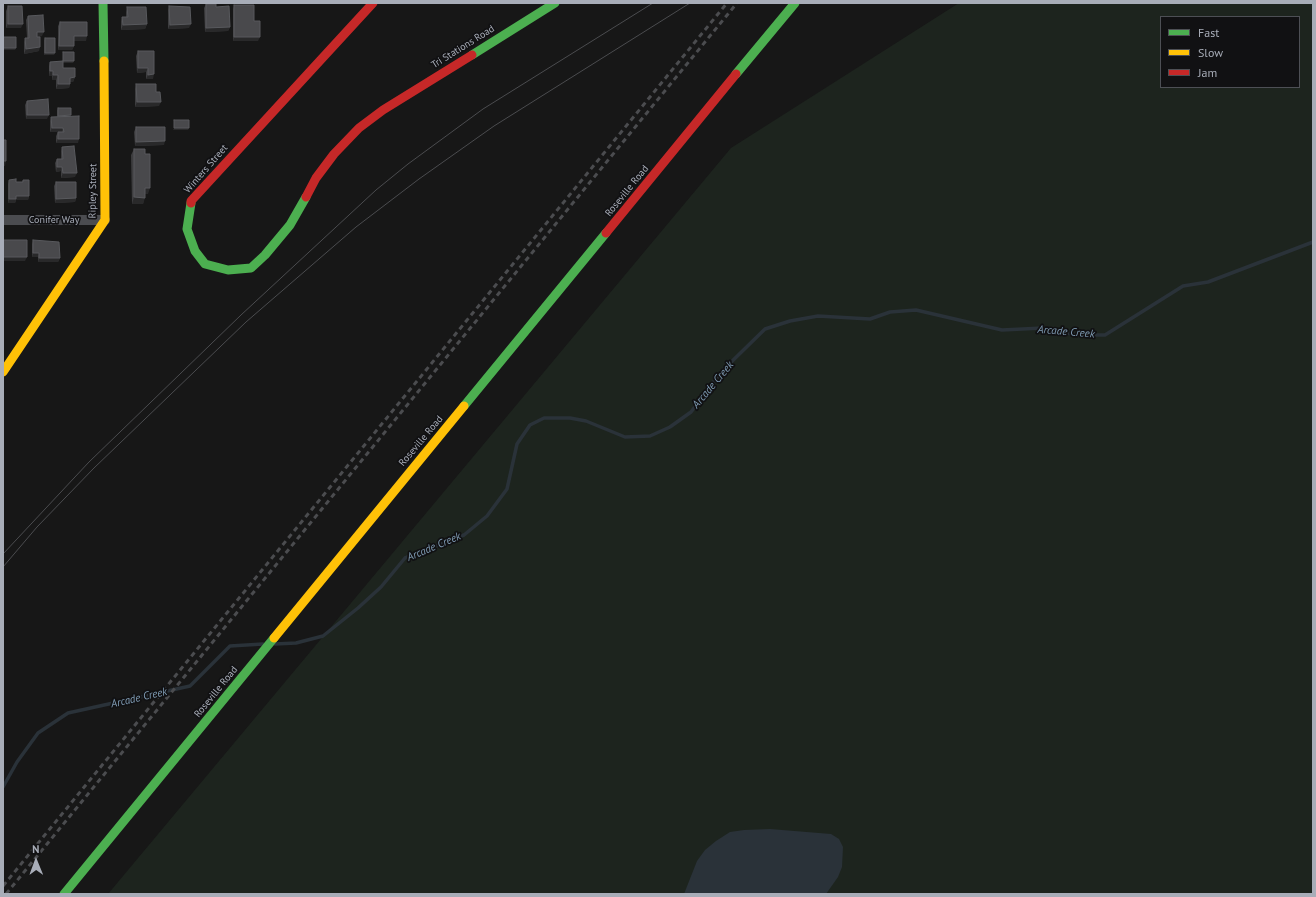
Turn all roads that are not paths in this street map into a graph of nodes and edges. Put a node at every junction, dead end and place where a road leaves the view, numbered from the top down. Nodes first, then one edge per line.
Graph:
1 (103, 3) edge
2 (372, 3) edge
3 (555, 3) edge
4 (795, 3) edge
5 (383, 110) joint
6 (3, 220) edge
7 (105, 220) junction
8 (3, 372) edge
9 (64, 894) edge

1 - 7 street, Ripley Street
2 - 5 street, Winters Street
3 - 5 street, Tri Stations Road
4 - 9 street, Roseville Road
6 - 7 street, Conifer Way
7 - 8 street, Ripley Street

